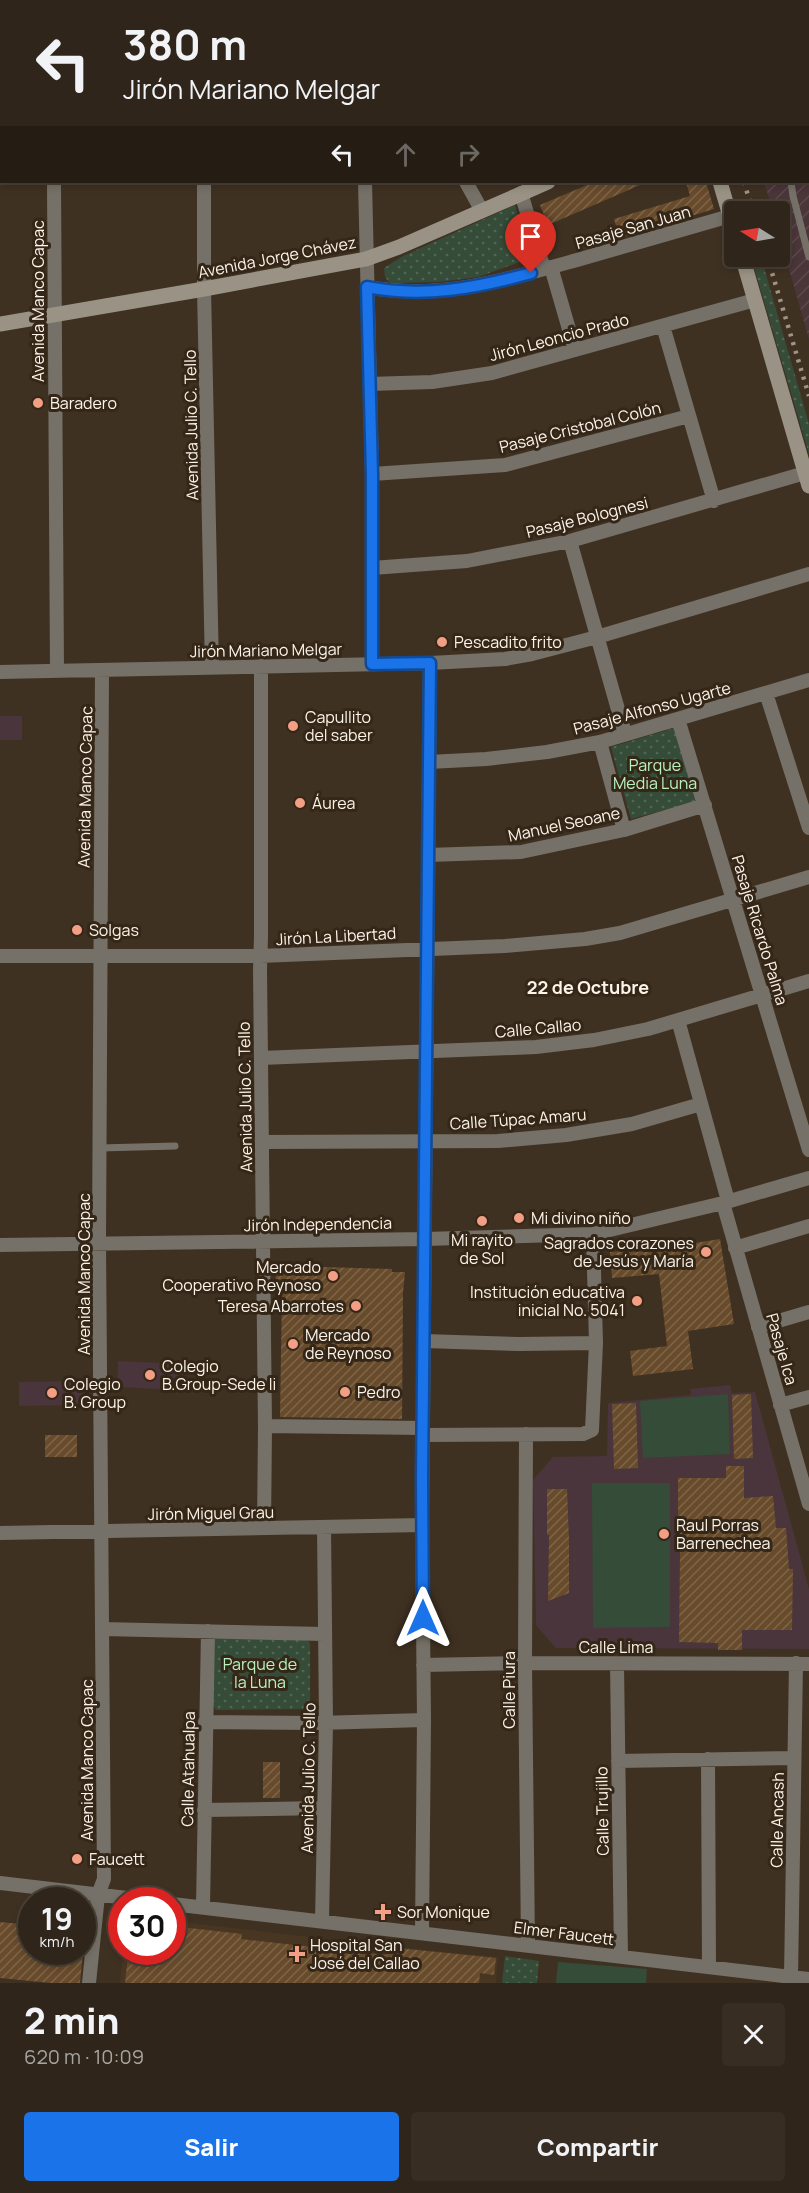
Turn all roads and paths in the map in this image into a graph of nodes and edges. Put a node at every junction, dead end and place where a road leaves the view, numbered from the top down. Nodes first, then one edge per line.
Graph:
1 (54, 183) edge
2 (204, 183) edge
3 (365, 183) edge
4 (467, 183) edge
5 (546, 183) edge
6 (720, 183) edge
7 (791, 183) edge
8 (521, 193) junction
9 (726, 201) edge
10 (482, 211) junction
11 (724, 218) edge
12 (809, 258) edge
13 (366, 259) junction
14 (745, 267) edge
15 (547, 268) junction
16 (367, 287) junction
17 (204, 289) junction
18 (755, 300) junction
19 (54, 314) junction
20 (0, 324) edge
21 (663, 326) junction
22 (575, 350) junction
23 (369, 384) junction
24 (689, 416) junction
25 (372, 474) junction
26 (807, 480) edge
27 (714, 501) junction
28 (570, 541) junction
29 (372, 568) junction
30 (809, 574) edge
31 (597, 637) junction
32 (430, 663) junction
33 (372, 664) junction
34 (261, 666) junction
35 (212, 668) junction
36 (57, 671) junction
37 (102, 671) junction
38 (0, 672) edge
39 (809, 680) edge
40 (766, 693) junction
41 (678, 719) junction
42 (625, 734) junction
43 (600, 742) junction
44 (429, 762) junction
45 (705, 805) junction
46 (809, 828) edge
47 (624, 830) junction
48 (428, 855) junction
49 (809, 877) edge
50 (734, 899) junction
51 (427, 948) junction
52 (100, 955) junction
53 (0, 956) edge
54 (260, 956) junction
55 (809, 981) edge
56 (762, 995) junction
57 (678, 1020) junction
58 (426, 1052) junction
59 (261, 1058) junction
60 (701, 1104) junction
61 (262, 1142) junction
62 (426, 1142) junction
63 (175, 1146) dead end
64 (100, 1148) junction
65 (809, 1150) edge
66 (809, 1178) edge
67 (725, 1202) junction
68 (809, 1226) edge
69 (593, 1234) junction
70 (424, 1239) junction
71 (263, 1242) junction
72 (99, 1244) junction
73 (0, 1245) edge
74 (735, 1248) junction
75 (809, 1312) edge
76 (758, 1327) junction
77 (424, 1341) junction
78 (596, 1343) junction
79 (809, 1397) edge
80 (780, 1405) junction
81 (265, 1426) junction
82 (423, 1432) junction
83 (526, 1434) junction
84 (806, 1483) edge
85 (809, 1504) edge
86 (422, 1525) junction
87 (324, 1527) junction
88 (264, 1528) junction
89 (102, 1531) junction
90 (0, 1533) edge
91 (102, 1629) junction
92 (208, 1631) junction
93 (325, 1634) junction
94 (525, 1663) junction
95 (617, 1664) junction
96 (802, 1664) edge
97 (423, 1665) junction
98 (424, 1720) junction
99 (206, 1722) junction
100 (326, 1723) junction
101 (794, 1758) junction
102 (708, 1759) junction
103 (618, 1761) junction
104 (324, 1808) junction
105 (204, 1810) junction
106 (0, 1883) edge
107 (98, 1895) junction
108 (108, 1896) edge
109 (186, 1905) edge
110 (203, 1907) junction
111 (322, 1922) junction
112 (422, 1933) junction
113 (528, 1946) junction
114 (621, 1957) junction
115 (709, 1967) junction
116 (791, 1977) junction
117 (809, 1979) edge
118 (89, 1983) edge

1 - 19 street, Avenida Manco Capac
2 - 17 street, Avenida Julio C. Tello
3 - 13 street
4 - 10 street
5 - 8 street, Avenida Jorge Chávez
6 - 9 street
7 - 12 lane
8 - 10 street, Avenida Jorge Chávez
8 - 15 street
10 - 13 street, Avenida Jorge Chávez
11 - 15 street, Pasaje San Juan
13 - 16 street
13 - 17 street, Avenida Jorge Chávez
14 - 18 street
15 - 16 street, Pasaje San Juan
15 - 22 street
16 - 23 street
17 - 19 street, Avenida Jorge Chávez
17 - 35 street, Avenida Julio C. Tello
18 - 21 street, Jirón Leoncio Prado
18 - 26 street
19 - 20 street, Avenida Jorge Chávez
19 - 36 street, Avenida Manco Capac
21 - 22 street, Jirón Leoncio Prado
21 - 24 street
22 - 23 street, Jirón Leoncio Prado
23 - 25 street
24 - 25 street, Pasaje Cristobal Colón
24 - 27 street
25 - 29 street
26 - 27 street, Pasaje Bolognesi
27 - 28 street, Pasaje Bolognesi
28 - 29 street, Pasaje Bolognesi
28 - 31 street
29 - 33 street
30 - 31 street, Jirón Mariano Melgar
31 - 32 street, Jirón Mariano Melgar
31 - 42 street
32 - 33 street, Jirón Mariano Melgar
32 - 44 street
33 - 34 street, Jirón Mariano Melgar
34 - 35 street, Jirón Mariano Melgar
34 - 54 street, Avenida Julio C. Tello
35 - 37 street, Jirón Mariano Melgar
36 - 37 street, Jirón Mariano Melgar
36 - 38 street, Jirón Mariano Melgar
37 - 52 street, Avenida Manco Capac
39 - 40 street, Pasaje Alfonso Ugarte
40 - 41 street, Pasaje Alfonso Ugarte
40 - 46 street
41 - 42 street, Pasaje Alfonso Ugarte
41 - 45 street, Pasaje Ricardo Palma
42 - 43 street, Pasaje Alfonso Ugarte
43 - 44 street, Pasaje Alfonso Ugarte
43 - 47 street
44 - 48 street
45 - 47 street, Manuel Seoane
45 - 50 street, Pasaje Ricardo Palma
47 - 48 street, Manuel Seoane
48 - 51 street
49 - 50 street, Jirón La Libertad
50 - 51 street, Jirón La Libertad
50 - 56 street, Pasaje Ricardo Palma
51 - 54 street, Jirón La Libertad
51 - 58 street
52 - 53 street, Jirón La Libertad
52 - 54 street, Jirón La Libertad
52 - 64 street, Avenida Manco Capac
54 - 59 street, Avenida Julio C. Tello
55 - 56 street, Calle Callao
56 - 57 street, Calle Callao
56 - 65 street, Pasaje Ricardo Palma
57 - 58 street, Calle Callao
57 - 60 street, Pasaje Ica
58 - 59 street, Calle Callao
58 - 62 street
59 - 61 street, Avenida Julio C. Tello
60 - 62 street, Calle Túpac Amaru
60 - 67 street, Pasaje Ica
61 - 62 street, Calle Túpac Amaru
61 - 71 street, Avenida Julio C. Tello
62 - 70 street
63 - 64 lane
64 - 72 street, Avenida Manco Capac
66 - 67 street, Jirón Independencia
67 - 69 street, Jirón Independencia
67 - 74 street, Pasaje Ica
68 - 74 street
69 - 70 street, Jirón Independencia
69 - 78 street
70 - 71 street, Jirón Independencia
70 - 77 street
71 - 72 street, Jirón Independencia
71 - 81 street, Avenida Julio C. Tello
72 - 73 street, Jirón Independencia
72 - 89 street, Avenida Manco Capac
74 - 76 street, Pasaje Ica
75 - 76 street
76 - 80 street, Pasaje Ica
77 - 78 street
77 - 82 street
78 - 83 street
79 - 80 street
80 - 84 street, Pasaje Ica
81 - 82 street
81 - 88 street, Avenida Julio C. Tello
82 - 83 street
82 - 86 street
83 - 94 street, Calle Piura
84 - 85 street, Pasaje Ica
86 - 87 street, Jirón Miguel Grau
86 - 97 street
87 - 88 street, Jirón Miguel Grau
87 - 93 street, Avenida Julio C. Tello
88 - 89 street, Jirón Miguel Grau
89 - 90 street, Jirón Miguel Grau
89 - 91 street, Avenida Manco Capac
91 - 92 street
91 - 107 street, Avenida Manco Capac
92 - 93 street
92 - 99 street, Calle Atahualpa
93 - 100 street, Avenida Julio C. Tello
94 - 95 street, Calle Lima
94 - 97 street, Calle Lima
94 - 113 street, Calle Piura
95 - 96 street, Calle Lima
95 - 103 street, Calle Trujillo
96 - 101 street, Calle Ancash
97 - 98 street
98 - 100 street
98 - 112 street
99 - 100 street
99 - 105 street, Calle Atahualpa
100 - 104 street, Avenida Julio C. Tello
101 - 102 street
101 - 116 street, Calle Ancash
102 - 103 street
102 - 115 street
103 - 114 street, Calle Trujillo
104 - 105 street
104 - 111 street, Avenida Julio C. Tello
105 - 110 street, Calle Atahualpa
106 - 107 street
107 - 108 street
107 - 118 street, Avenida Manco Capac
109 - 110 street, Elmer Faucett
110 - 111 street, Elmer Faucett
111 - 112 street, Elmer Faucett
112 - 113 street, Elmer Faucett
113 - 114 street, Elmer Faucett
114 - 115 street, Elmer Faucett
115 - 116 street, Elmer Faucett
116 - 117 street, Elmer Faucett

